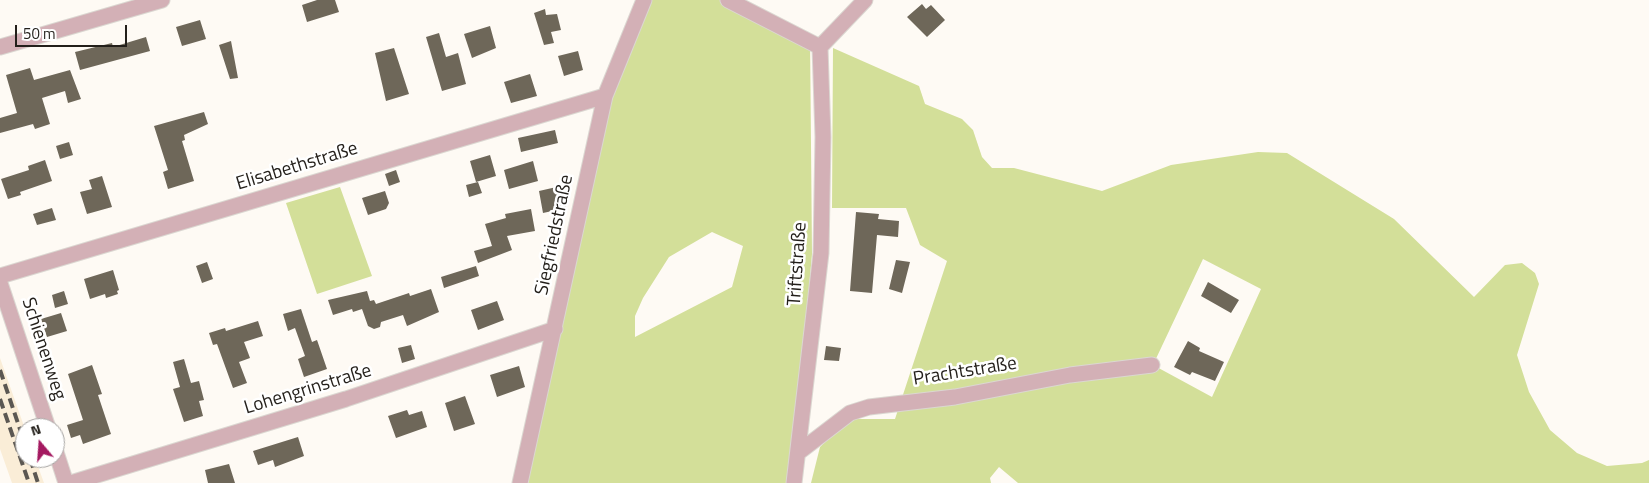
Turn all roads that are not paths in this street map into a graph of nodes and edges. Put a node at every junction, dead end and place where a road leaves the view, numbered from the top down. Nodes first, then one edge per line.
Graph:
1 (162, 0) edge
2 (644, 0) edge
3 (728, 0) edge
4 (865, 0) edge
5 (0, 47) edge
6 (820, 47) junction
7 (605, 96) junction
8 (0, 276) edge
9 (0, 283) edge
10 (555, 329) junction
11 (1152, 365) dead end
12 (45, 418) edge
13 (799, 452) junction
14 (61, 468) edge
15 (66, 483) edge
16 (71, 483) edge
17 (520, 483) edge
18 (794, 483) edge

1 - 5 street
2 - 7 street, Siegfriedstraße
3 - 6 street
4 - 6 street
6 - 13 street, Triftstraße
7 - 8 street, Elisabethstraße
7 - 10 street, Siegfriedstraße
9 - 12 street, Schienenweg
10 - 16 street, Lohengrinstraße
10 - 17 street, Siegfriedstraße
11 - 13 street, Prachtstraße
13 - 18 street, Triftstraße
14 - 15 street

